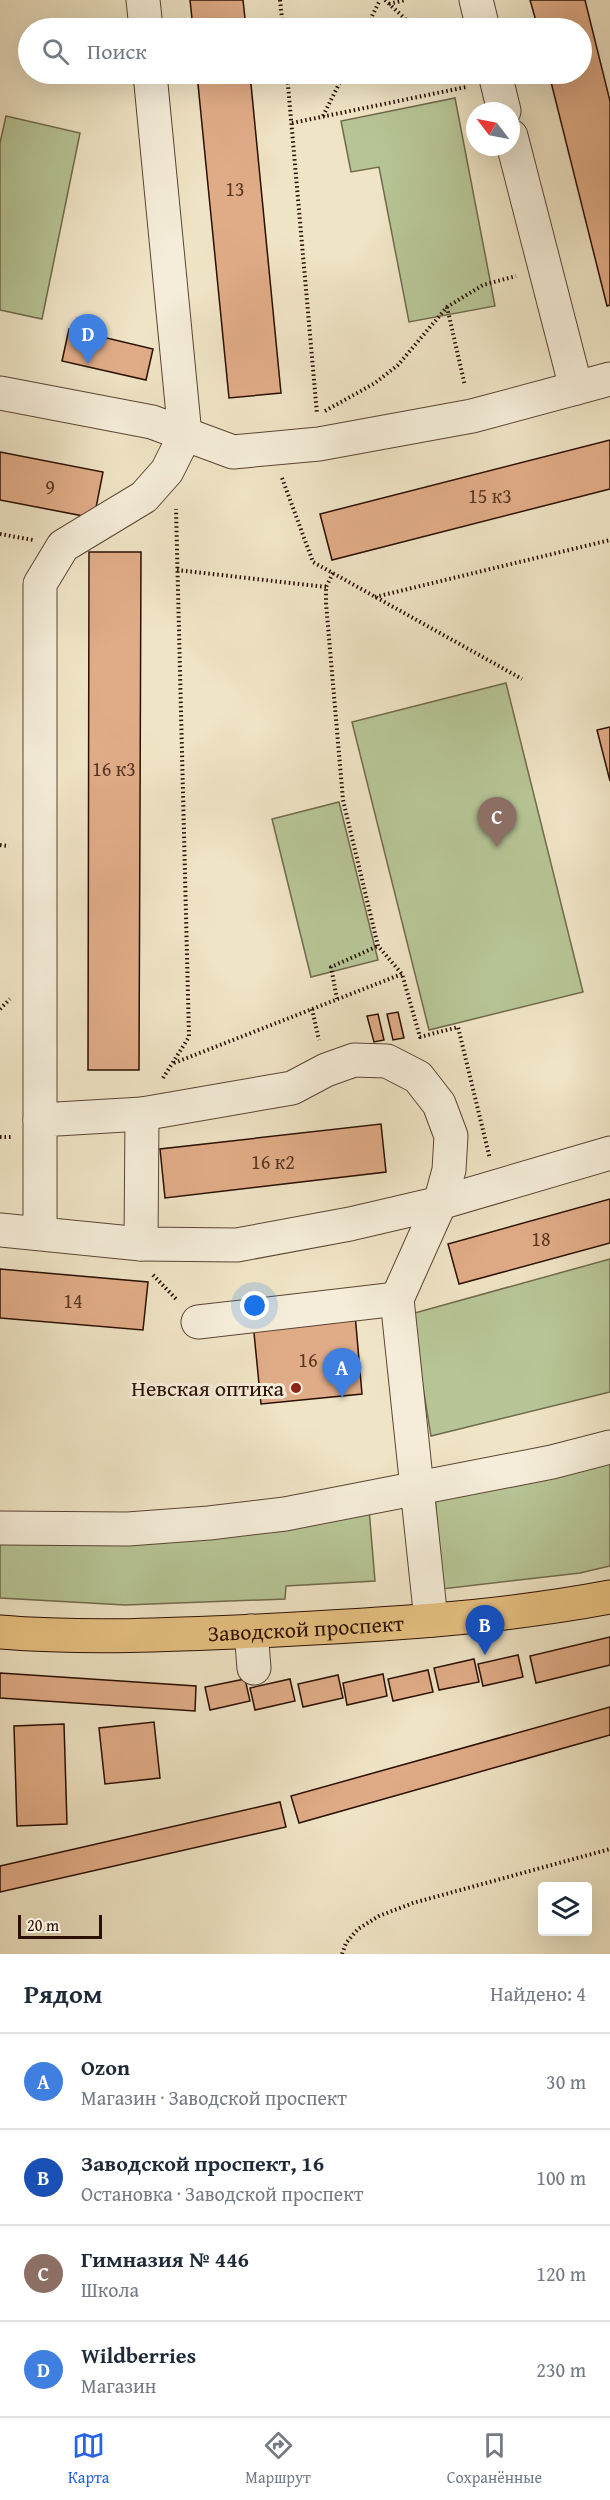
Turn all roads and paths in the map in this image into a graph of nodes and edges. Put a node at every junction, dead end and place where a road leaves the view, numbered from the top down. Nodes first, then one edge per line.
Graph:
1 (143, 0) edge
2 (280, 0) edge
3 (380, 0) edge
4 (385, 0) edge
5 (405, 0) edge
6 (476, 0) edge
7 (389, 4) junction
8 (145, 18) edge
9 (282, 18) edge
10 (371, 18) edge
11 (404, 18) edge
12 (480, 18) edge
13 (151, 84) edge
14 (288, 84) edge
15 (339, 84) edge
16 (499, 88) edge
17 (323, 117) junction
18 (292, 123) junction
19 (516, 156) edge
20 (545, 268) junction
21 (447, 307) junction
22 (610, 379) edge
23 (576, 388) junction
24 (0, 393) edge
25 (472, 416) junction
26 (318, 430) junction
27 (185, 435) junction
28 (271, 448) junction
29 (167, 471) junction
30 (610, 540) edge
31 (177, 570) junction
32 (333, 573) junction
33 (326, 587) junction
34 (375, 597) junction
35 (522, 679) dead end
36 (378, 946) junction
37 (402, 974) junction
38 (337, 999) junction
39 (172, 1064) junction
40 (142, 1114) junction
41 (40, 1120) junction
42 (610, 1154) edge
43 (497, 1186) junction
44 (440, 1203) junction
45 (0, 1230) edge
46 (40, 1233) junction
47 (132, 1243) junction
48 (397, 1299) junction
49 (198, 1322) joint
50 (610, 1447) edge
51 (417, 1488) junction
52 (0, 1528) edge
53 (610, 1597) edge
54 (430, 1620) junction
55 (252, 1631) junction
56 (0, 1632) edge
57 (254, 1668) dead end
58 (610, 1849) edge
59 (342, 1954) edge

1 - 8 street
2 - 9 path
3 - 10 path
4 - 7 path
5 - 7 path
6 - 12 street
7 - 11 path
13 - 27 street
14 - 18 path
15 - 17 path
16 - 17 path
17 - 18 path
18 - 26 path
19 - 20 street
20 - 21 path
20 - 23 street
21 - 25 path
21 - 26 path
22 - 23 street
23 - 25 street
24 - 27 street
25 - 26 street
26 - 28 street
27 - 28 street
27 - 29 street
28 - 32 path
29 - 31 path
29 - 41 street
30 - 34 path
31 - 33 path
31 - 39 path
32 - 33 path
32 - 34 path
33 - 36 path
34 - 35 path
36 - 37 path
36 - 38 path
37 - 38 path
37 - 43 path
38 - 39 path
39 - 40 path
40 - 41 street
40 - 44 street
40 - 47 street
41 - 46 street
42 - 43 street
43 - 44 street
44 - 47 street
44 - 48 street
45 - 46 street
46 - 47 street
47 - 49 path
48 - 49 street
48 - 51 street
50 - 51 street
51 - 52 street
51 - 54 street
53 - 54 main road, Заводской проспект
54 - 55 main road, Заводской проспект
55 - 56 main road, Заводской проспект
55 - 57 street
58 - 59 path

